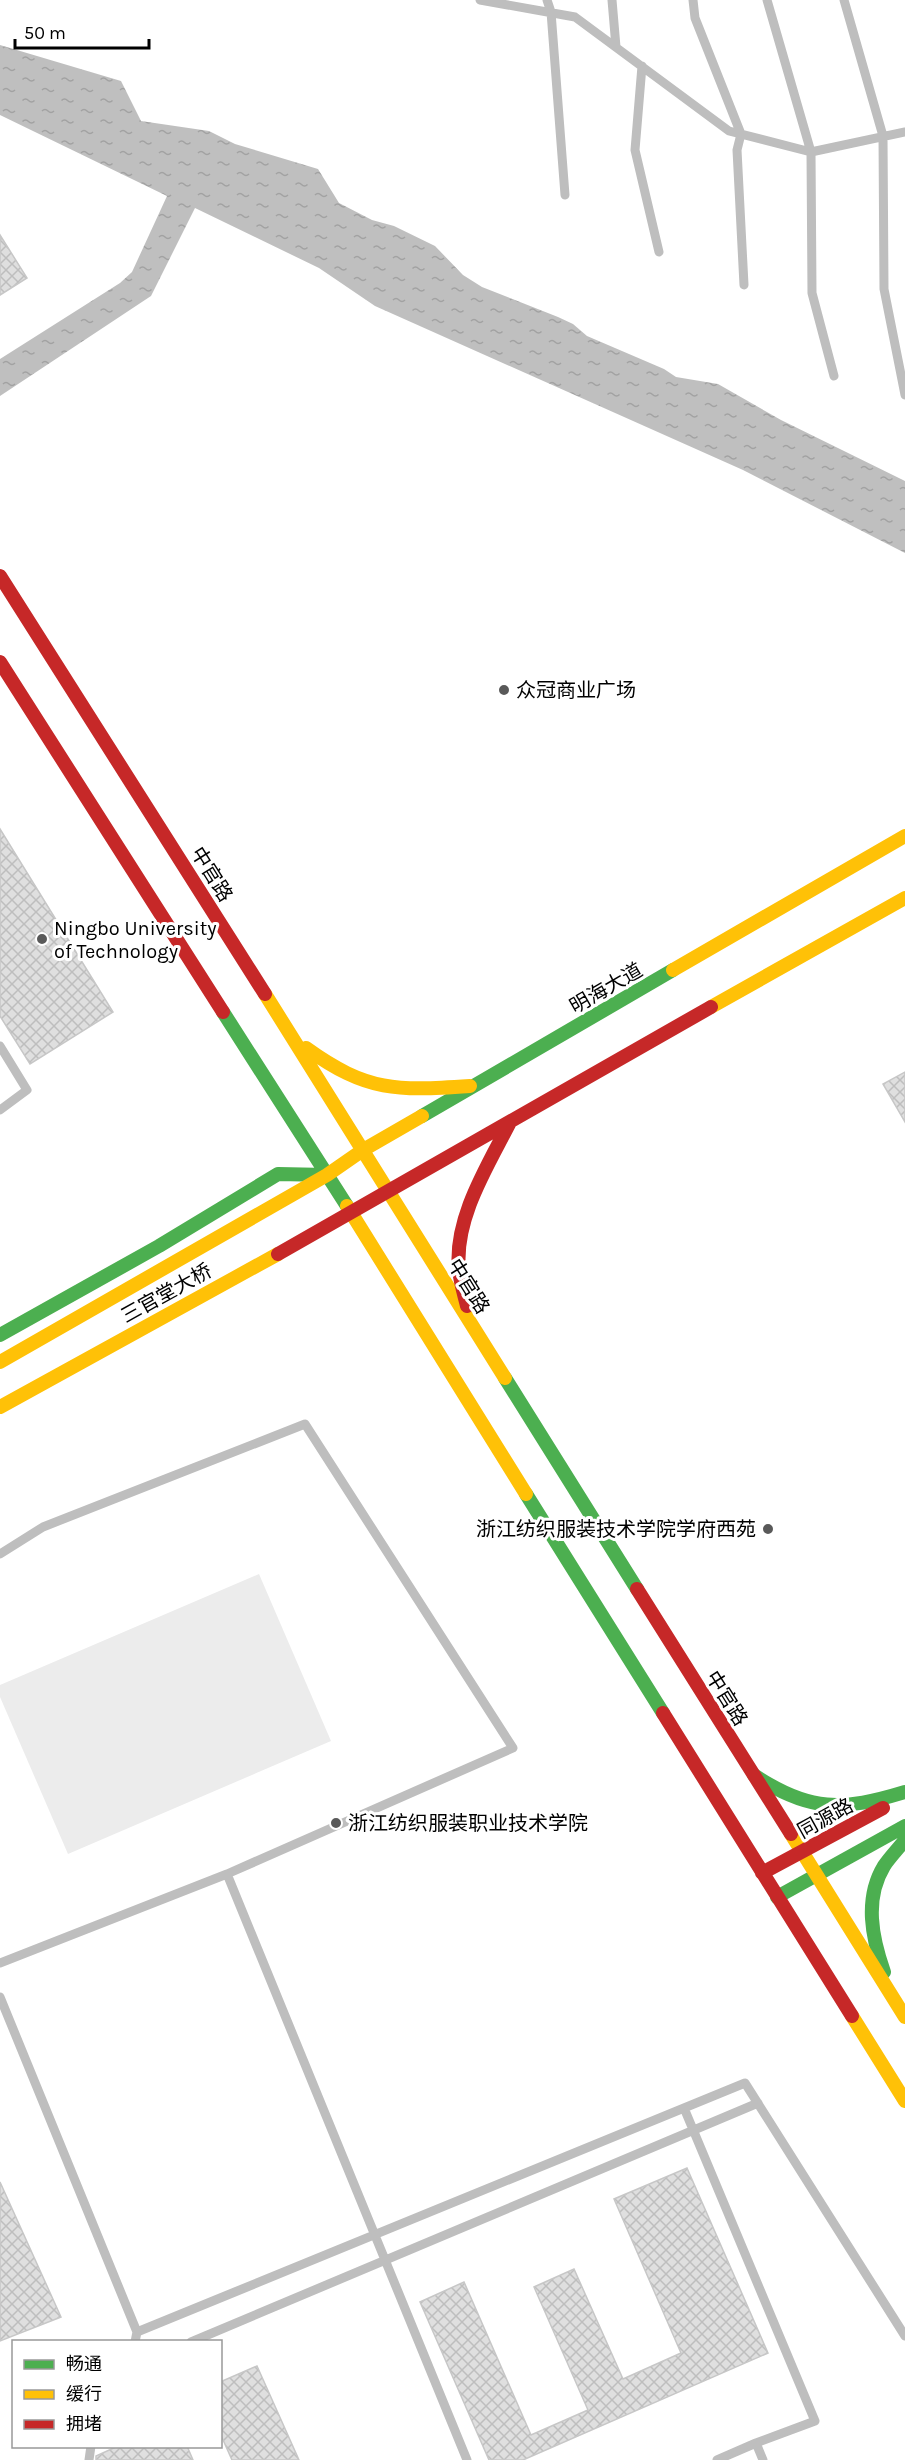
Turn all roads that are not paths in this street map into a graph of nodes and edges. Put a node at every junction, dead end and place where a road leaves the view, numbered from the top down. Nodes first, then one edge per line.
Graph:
1 (480, 0) edge
2 (547, 0) edge
3 (612, 0) edge
4 (693, 0) edge
5 (767, 0) edge
6 (844, 0) edge
7 (552, 12) junction
8 (616, 47) junction
9 (642, 66) junction
10 (905, 132) edge
11 (741, 134) junction
12 (883, 136) junction
13 (811, 152) junction
14 (565, 195) dead end
15 (659, 252) dead end
16 (744, 285) dead end
17 (834, 376) dead end
18 (905, 395) edge
19 (0, 576) edge
20 (0, 662) edge
21 (905, 836) edge
22 (905, 898) edge
23 (292, 1037) junction
24 (0, 1046) edge
25 (476, 1086) junction
26 (0, 1110) edge
27 (509, 1124) junction
28 (363, 1150) junction
29 (327, 1175) junction
30 (386, 1191) junction
31 (351, 1213) junction
32 (471, 1326) junction
33 (0, 1335) edge
34 (0, 1362) edge
35 (0, 1407) edge
36 (0, 1554) edge
37 (749, 1770) junction
38 (905, 1794) edge
39 (905, 1826) edge
40 (905, 1840) edge
41 (800, 1854) junction
42 (762, 1873) junction
43 (227, 1874) junction
44 (815, 1877) junction
45 (777, 1897) junction
46 (0, 1964) edge
47 (0, 1997) edge
48 (893, 1999) junction
49 (905, 2018) edge
50 (905, 2101) edge
51 (758, 2103) junction
52 (684, 2108) junction
53 (693, 2130) junction
54 (375, 2234) junction
55 (386, 2259) junction
56 (905, 2336) edge
57 (136, 2337) edge
58 (195, 2340) edge
59 (756, 2443) junction
60 (467, 2460) edge
61 (717, 2460) edge
62 (763, 2460) edge

1 - 7 lane
2 - 7 lane
3 - 8 lane
4 - 11 lane
5 - 13 lane
6 - 12 lane
7 - 8 lane
7 - 14 lane
8 - 9 lane
9 - 11 lane
9 - 15 lane
10 - 12 lane
11 - 13 lane
11 - 16 lane
12 - 13 lane
12 - 18 lane
13 - 17 lane
19 - 23 main road, 中官路
20 - 29 main road
21 - 25 main road, 明海大道
22 - 27 main road
23 - 25 main road
23 - 28 main road, 中官路
24 - 26 lane
25 - 28 main road, 明海大道
27 - 30 main road
27 - 32 main road
28 - 29 main road, 明海大道
28 - 30 main road, 中官路
29 - 31 main road
29 - 33 main road
29 - 34 main road, 三官堂大桥
30 - 31 main road
30 - 32 main road, 中官路
31 - 35 main road, 三官堂大桥
31 - 42 main road
32 - 37 main road, 中官路
36 - 43 lane
37 - 38 main road
37 - 41 main road, 中官路
38 - 41 main road, 同源路
39 - 44 main road
40 - 48 main road
41 - 42 main road, 同源路
41 - 44 main road, 中官路
42 - 45 main road
43 - 46 lane
43 - 54 lane
44 - 45 main road
44 - 48 main road, 中官路
45 - 50 main road
47 - 57 lane
48 - 49 main road, 中官路
51 - 52 lane
51 - 53 lane
51 - 56 lane
52 - 53 lane
52 - 54 lane
53 - 55 lane
53 - 59 lane
54 - 55 lane
54 - 57 lane
55 - 58 lane
55 - 60 lane
59 - 61 lane
59 - 62 lane

